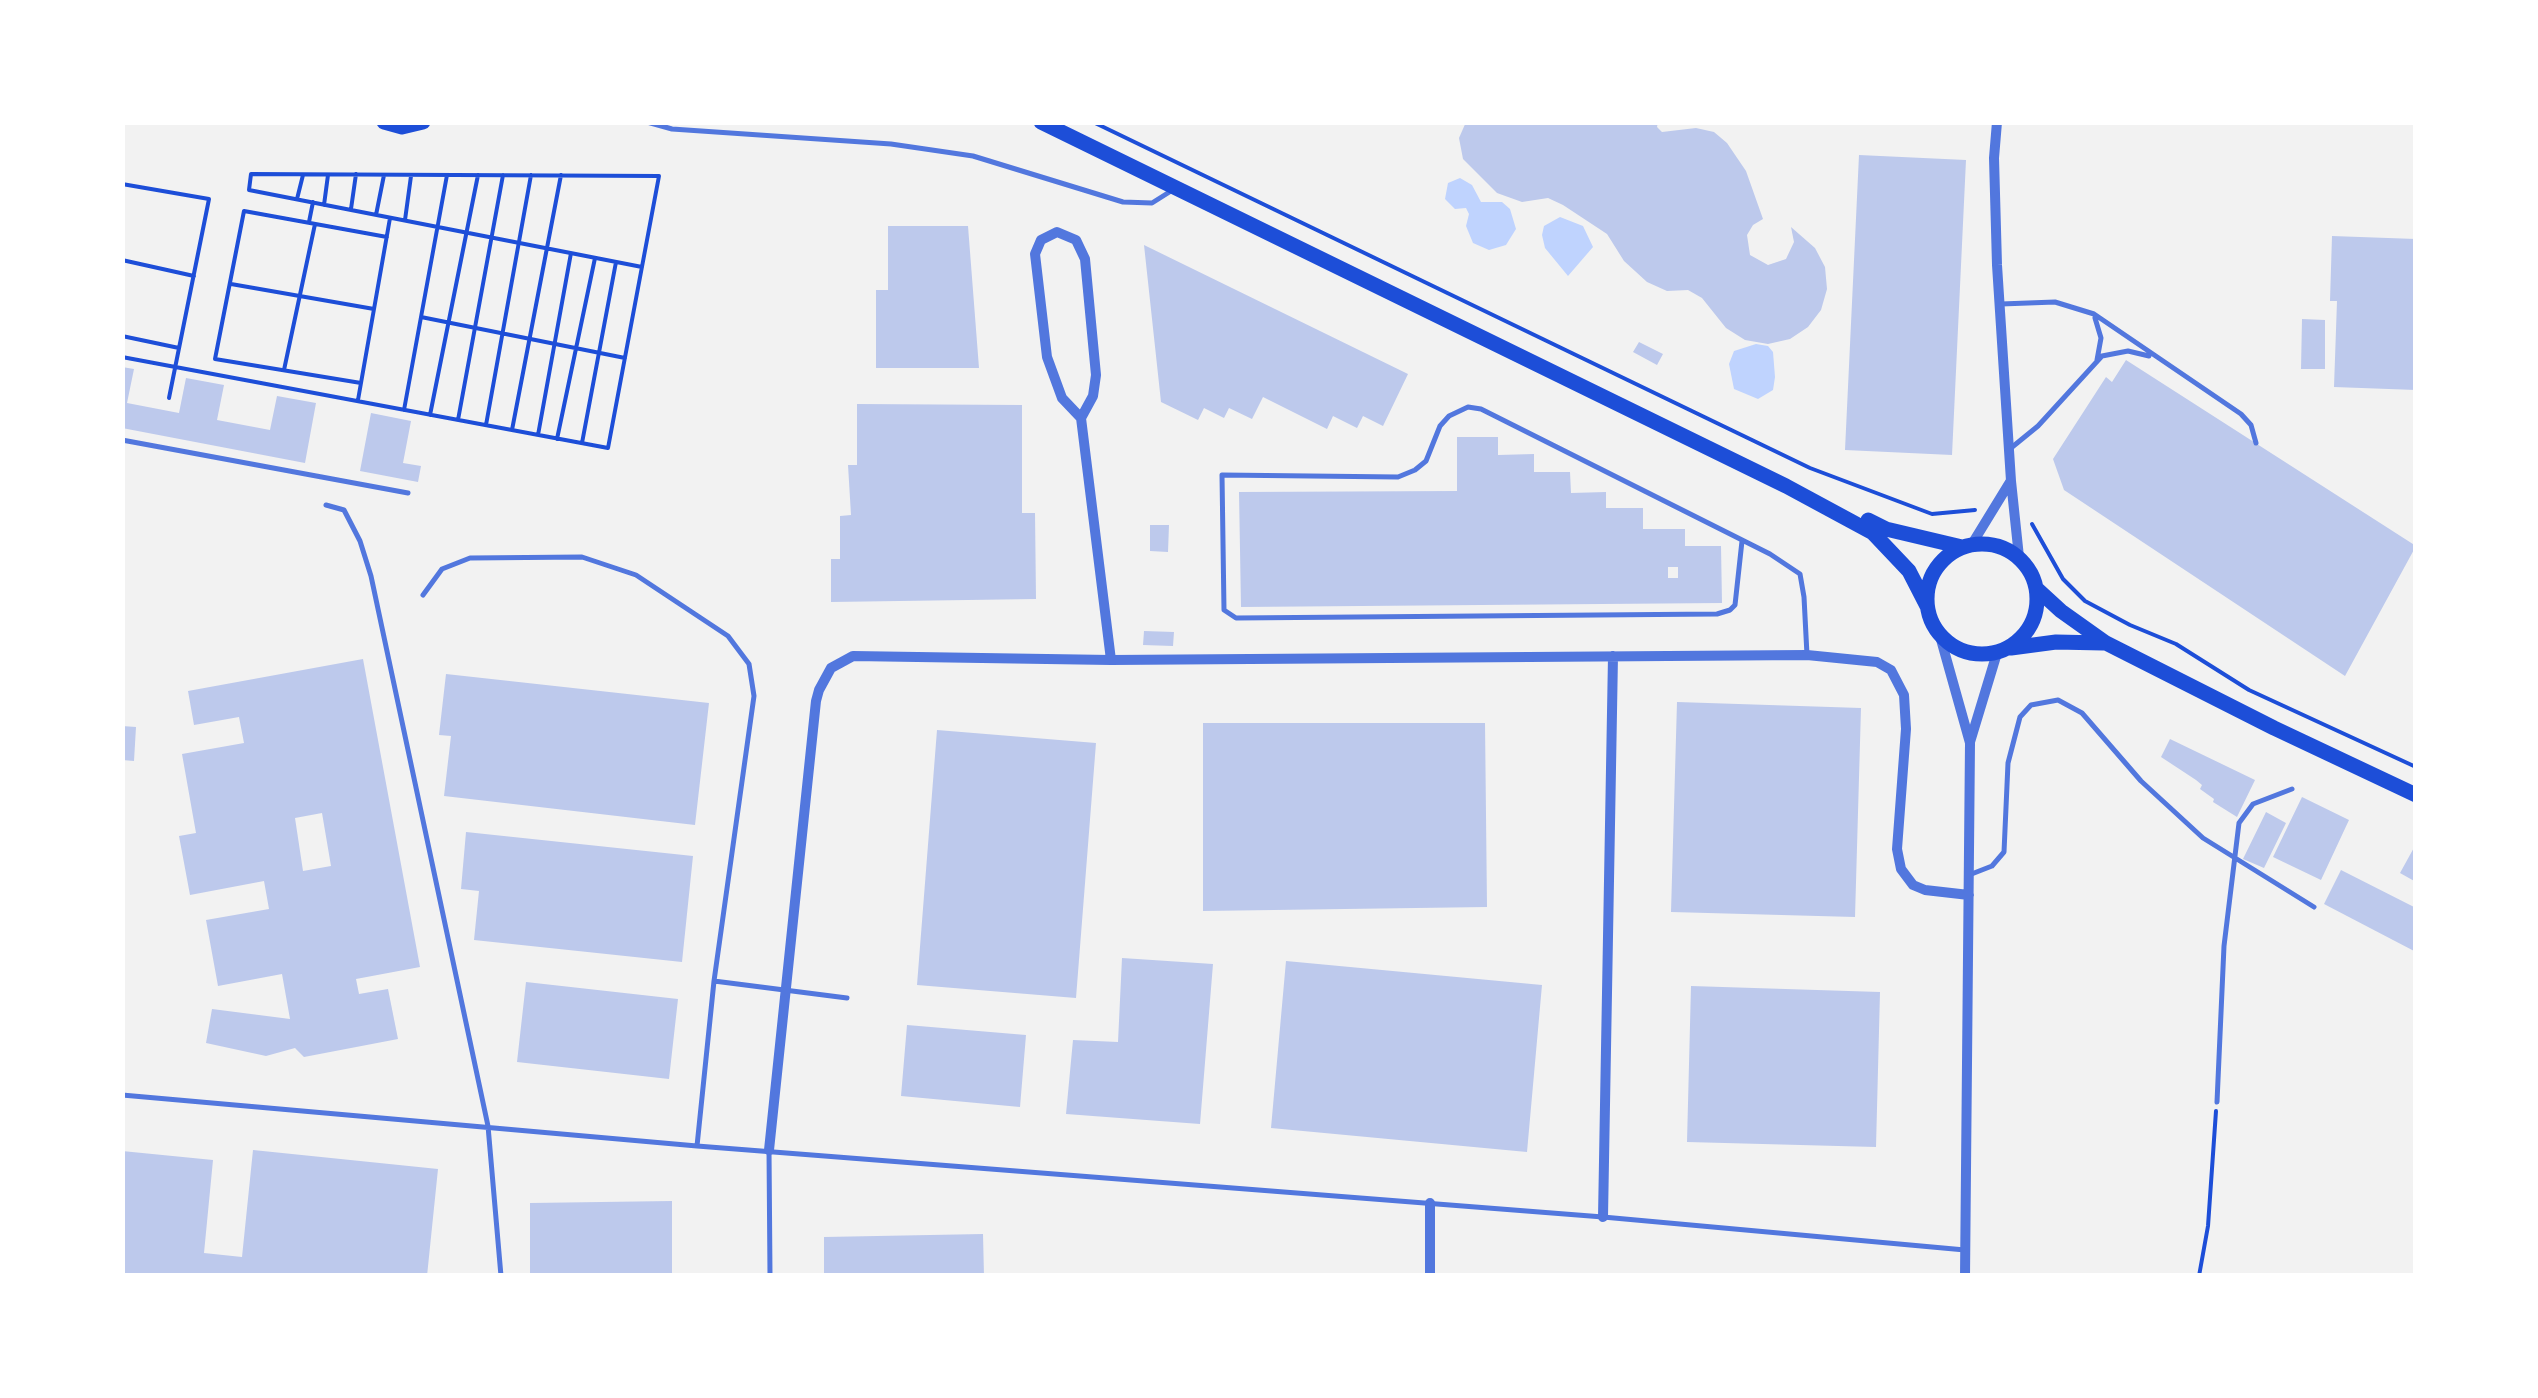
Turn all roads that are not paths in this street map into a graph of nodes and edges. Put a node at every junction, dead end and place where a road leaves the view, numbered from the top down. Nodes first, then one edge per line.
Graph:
1 (384, 122) edge
2 (647, 122) edge
3 (1041, 122) edge
4 (1997, 122) edge
5 (421, 123) edge
6 (1176, 185) junction
7 (2000, 304) junction
8 (2084, 309) junction
9 (2156, 358) junction
10 (2095, 362) junction
11 (1080, 418) junction
12 (122, 440) edge
13 (2256, 444) dead end
14 (2008, 450) junction
15 (2010, 481) junction
16 (1786, 486) junction
17 (408, 494) dead end
18 (326, 505) dead end
19 (1742, 541) junction
20 (1967, 545) junction
21 (2019, 557) junction
22 (2037, 589) junction
23 (423, 595) dead end
24 (1927, 606) junction
25 (1940, 636) junction
26 (2106, 643) junction
27 (2002, 651) junction
28 (1613, 656) junction
29 (1806, 656) junction
30 (1110, 660) junction
31 (1970, 743) junction
32 (2292, 789) dead end
33 (2416, 795) edge
34 (2233, 858) junction
35 (1969, 875) junction
36 (1969, 896) junction
37 (2314, 907) dead end
38 (714, 981) junction
39 (786, 990) junction
40 (847, 998) dead end
41 (122, 1095) edge
42 (2217, 1102) road end
43 (488, 1126) junction
44 (697, 1146) junction
45 (770, 1150) junction
46 (1430, 1203) junction
47 (1603, 1217) junction
48 (1965, 1250) junction
49 (502, 1276) edge
50 (770, 1276) edge
51 (1430, 1276) edge
52 (1966, 1276) edge

1 - 5 main road
2 - 6 lane
3 - 6 main road
4 - 7 street
6 - 16 main road
7 - 8 lane
7 - 14 street
8 - 9 lane
8 - 10 lane
9 - 10 lane
9 - 13 lane
10 - 14 lane
11 - 11 street
11 - 30 street
12 - 17 lane
14 - 15 street
15 - 20 street
15 - 21 street
16 - 20 main road
16 - 24 main road
18 - 43 lane
19 - 19 lane
19 - 29 lane
20 - 21 main road
20 - 24 main road
21 - 22 main road
22 - 26 main road
22 - 27 main road
23 - 38 lane
24 - 25 main road
25 - 27 main road
25 - 31 street
26 - 27 main road
26 - 33 main road
27 - 31 street
28 - 29 street
28 - 30 street
28 - 47 street
29 - 36 street
30 - 39 street
31 - 35 street
32 - 34 lane
34 - 35 lane
34 - 37 lane
34 - 42 lane
35 - 36 street
36 - 48 street
38 - 39 lane
38 - 44 lane
39 - 40 lane
39 - 45 street
41 - 43 lane
43 - 44 lane
43 - 49 lane
44 - 45 lane
45 - 46 lane
45 - 50 lane
46 - 47 lane
46 - 51 street
47 - 48 lane
48 - 52 street

